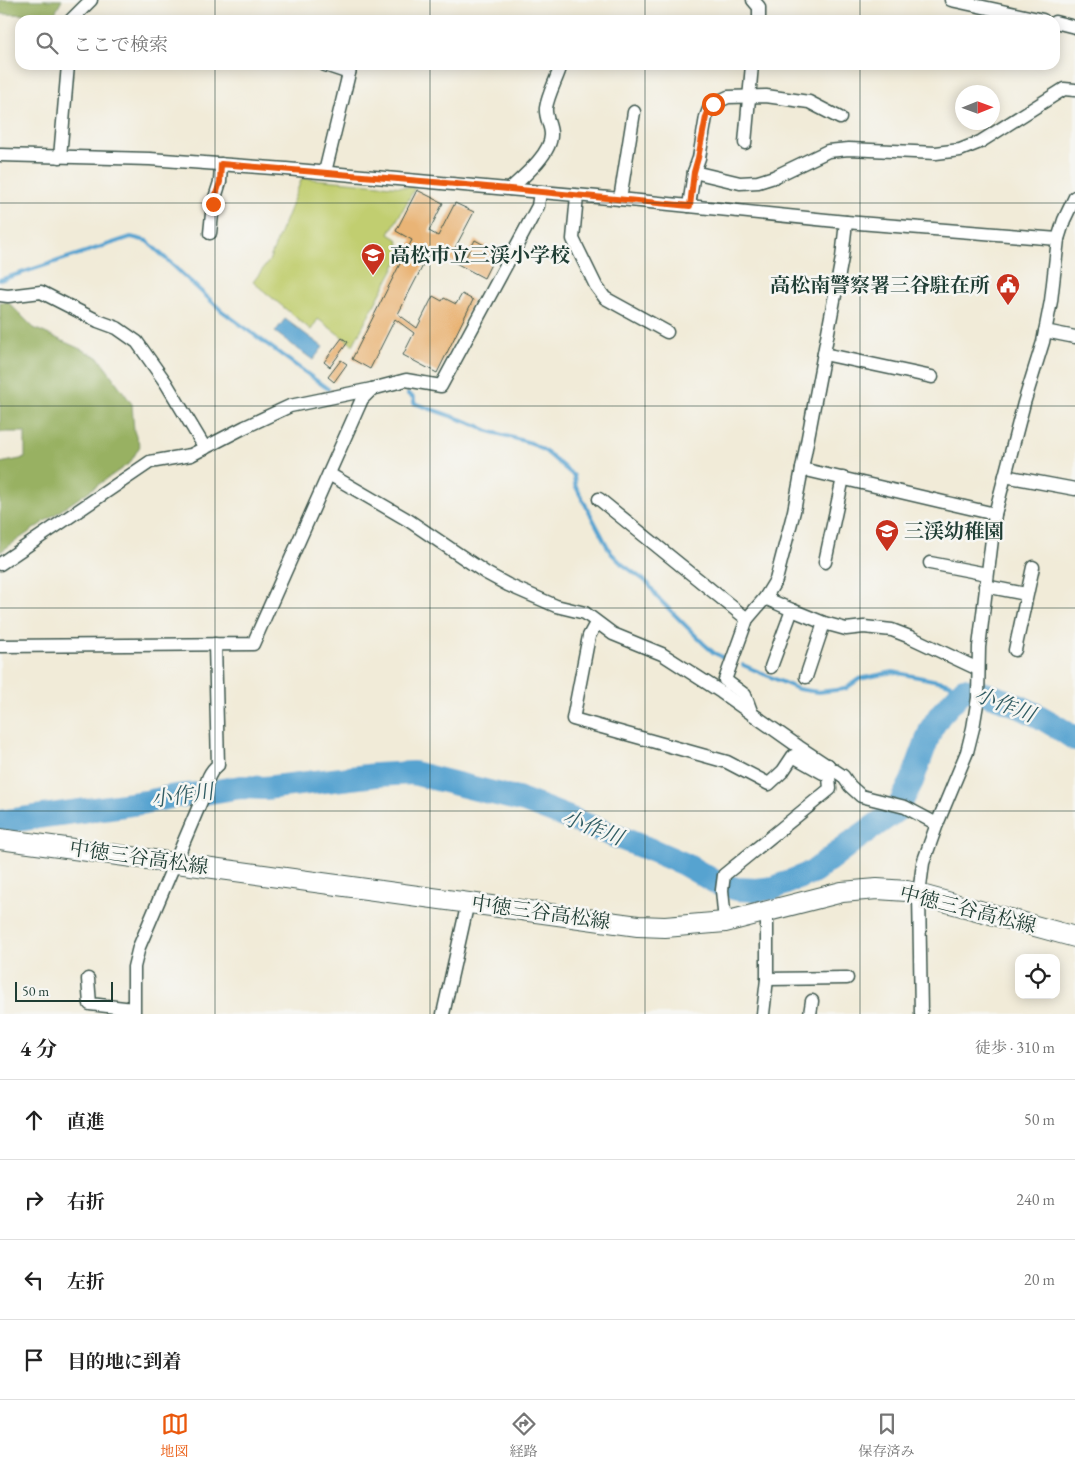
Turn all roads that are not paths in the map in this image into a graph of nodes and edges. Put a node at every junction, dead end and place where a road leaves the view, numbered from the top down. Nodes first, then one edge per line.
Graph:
1 (91, 0) edge
2 (753, 0) edge
3 (951, 0) edge
4 (76, 15) edge
5 (760, 15) edge
6 (1020, 15) edge
7 (1060, 23) edge
8 (1075, 26) edge
9 (68, 70) edge
10 (350, 70) edge
11 (560, 70) edge
12 (751, 70) edge
13 (1075, 90) edge
14 (748, 96) junction
15 (634, 112) dead end
16 (840, 118) dead end
17 (745, 144) dead end
18 (0, 155) edge
19 (60, 157) junction
20 (221, 164) junction
21 (325, 172) junction
22 (694, 172) junction
23 (510, 189) junction
24 (540, 192) junction
25 (577, 196) junction
26 (620, 198) junction
27 (1074, 204) edge
28 (690, 206) junction
29 (846, 222) junction
30 (210, 233) dead end
31 (1058, 239) junction
32 (0, 295) edge
33 (1045, 331) junction
34 (667, 332) dead end
35 (1075, 337) edge
36 (824, 354) junction
37 (932, 377) dead end
38 (372, 389) junction
39 (205, 448) junction
40 (802, 469) junction
41 (329, 474) junction
42 (1005, 476) junction
43 (843, 478) junction
44 (1075, 489) edge
45 (599, 499) dead end
46 (995, 514) junction
47 (825, 562) dead end
48 (930, 563) dead end
49 (0, 564) edge
50 (1033, 566) dead end
51 (986, 580) junction
52 (1026, 594) junction
53 (765, 598) junction
54 (792, 610) junction
55 (747, 619) junction
56 (596, 623) junction
57 (824, 623) junction
58 (215, 644) junction
59 (0, 646) edge
60 (1015, 650) dead end
61 (771, 667) dead end
62 (978, 669) junction
63 (806, 677) dead end
64 (752, 714) junction
65 (828, 765) junction
66 (937, 824) junction
67 (0, 839) edge
68 (176, 862) junction
69 (919, 894) junction
70 (468, 902) junction
71 (767, 911) junction
72 (725, 922) junction
73 (1075, 937) edge
74 (847, 978) dead end
75 (88, 979) dead end
76 (766, 979) junction
77 (812, 1001) dead end
78 (133, 1012) edge
79 (443, 1014) edge
80 (763, 1014) edge
81 (810, 1014) edge
82 (921, 1014) edge

1 - 4 street
2 - 5 street
3 - 6 street
7 - 8 street
9 - 19 street
10 - 21 street
11 - 23 street
12 - 14 street
13 - 22 street
14 - 16 street
14 - 17 street
14 - 22 street
15 - 26 street
18 - 19 street
19 - 20 street
20 - 21 street
20 - 30 street
21 - 23 street
22 - 28 street
23 - 24 street
24 - 25 street
24 - 38 street
25 - 26 street
25 - 34 street
26 - 28 street
27 - 31 street
28 - 29 street
29 - 31 street
29 - 36 street
31 - 33 street
32 - 39 street
33 - 35 street
33 - 42 street
36 - 37 street
36 - 40 street
38 - 39 street
38 - 41 street
39 - 49 street
40 - 43 street
40 - 53 street
41 - 56 street
41 - 58 street
42 - 44 street
42 - 46 street
43 - 46 street
43 - 47 street
45 - 55 street
46 - 51 street
48 - 51 street
50 - 52 street
51 - 52 street
51 - 62 street
52 - 60 street
53 - 54 street
53 - 55 street
54 - 57 street
54 - 61 street
55 - 64 street
56 - 64 street
56 - 65 street
57 - 62 street
57 - 63 street
58 - 59 street
58 - 68 street
62 - 66 street
64 - 65 street
65 - 66 street
65 - 72 street
66 - 69 street
67 - 68 main road, 中徳三谷高松線
68 - 70 main road, 中徳三谷高松線
68 - 78 street
69 - 71 main road, 中徳三谷高松線
69 - 73 main road, 中徳三谷高松線
69 - 82 street
70 - 72 main road, 中徳三谷高松線
70 - 79 street
71 - 72 main road, 中徳三谷高松線
71 - 76 street
74 - 76 street
75 - 78 street
76 - 80 street
77 - 81 street

